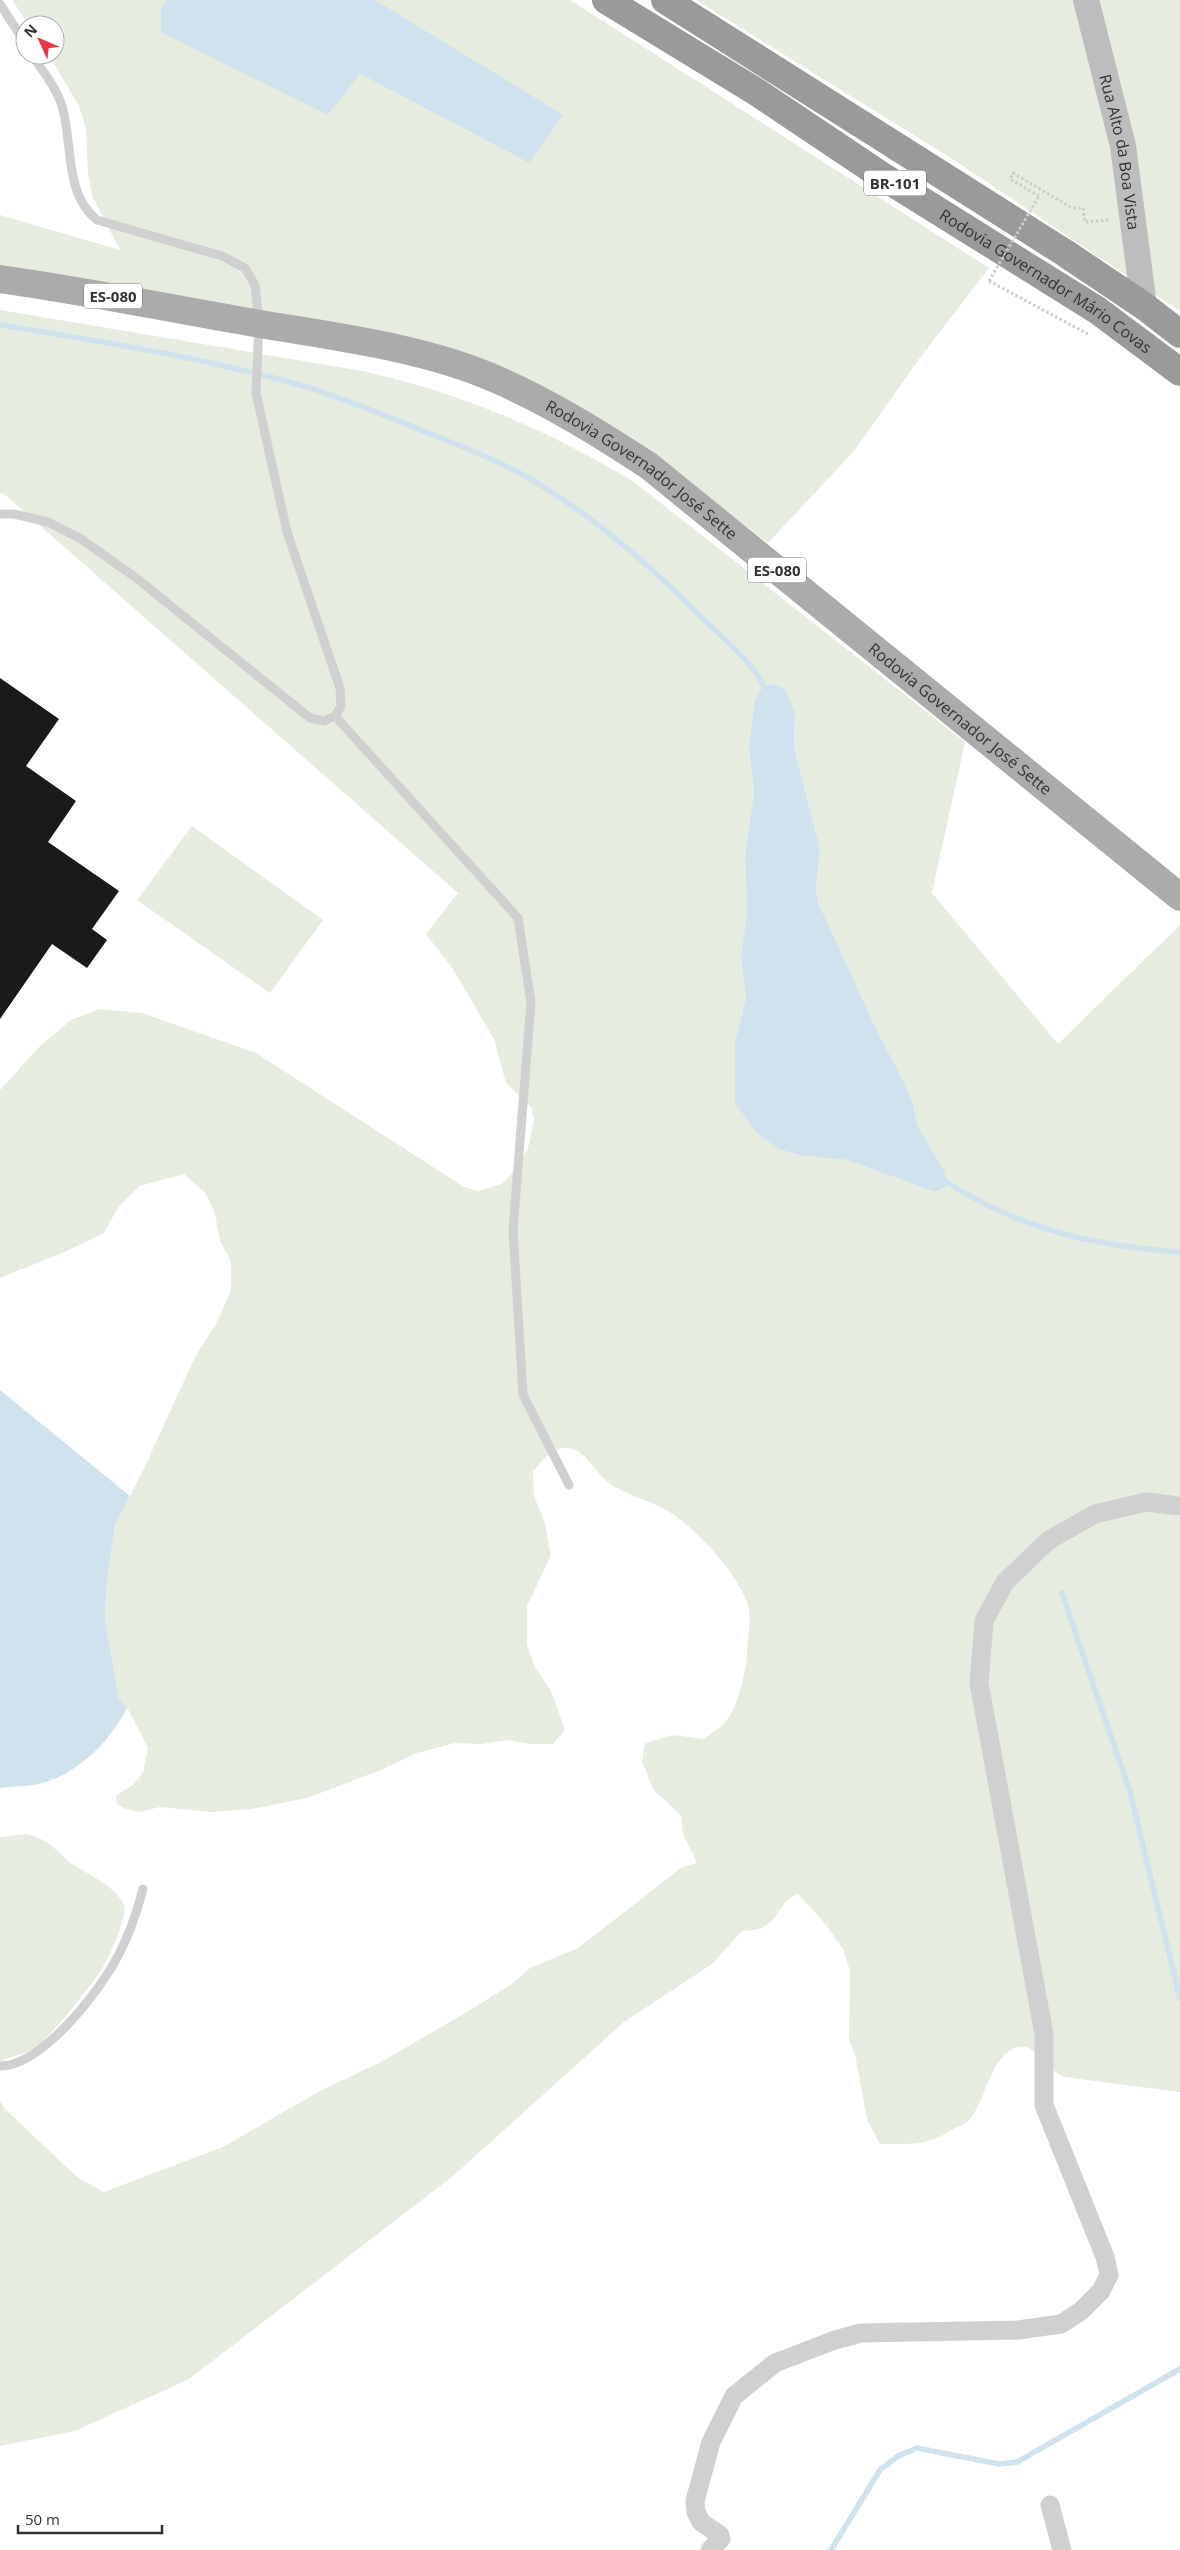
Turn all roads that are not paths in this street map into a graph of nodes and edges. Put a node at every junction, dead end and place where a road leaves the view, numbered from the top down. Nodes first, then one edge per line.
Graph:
1 (606, 0) edge
2 (665, 0) edge
3 (1086, 0) edge
4 (0, 4) edge
5 (15, 28) edge
6 (38, 65) edge
7 (0, 279) edge
8 (1144, 306) junction
9 (259, 323) junction
10 (1180, 334) edge
11 (1180, 372) edge
12 (0, 514) edge
13 (336, 716) junction
14 (1180, 897) edge
15 (570, 1485) dead end
16 (1180, 1506) edge
17 (143, 1889) dead end
18 (0, 2066) edge
19 (1050, 2505) dead end
20 (710, 2550) edge
21 (1062, 2550) edge

1 - 11 highway, Rodovia Governador Mário Covas / BR-101
2 - 8 highway, Rodovia Governador Mário Covas / BR-101
3 - 8 street, Rua Alto da Boa Vista
4 - 5 lane
6 - 9 lane
7 - 9 main road, Rodovia Governador José Sette / ES-080
8 - 10 highway, Rodovia Governador Mário Covas / BR-101
9 - 13 lane
9 - 14 main road, Rodovia Governador José Sette / ES-080
12 - 13 lane
13 - 15 lane
16 - 20 street
17 - 18 lane
19 - 21 street

